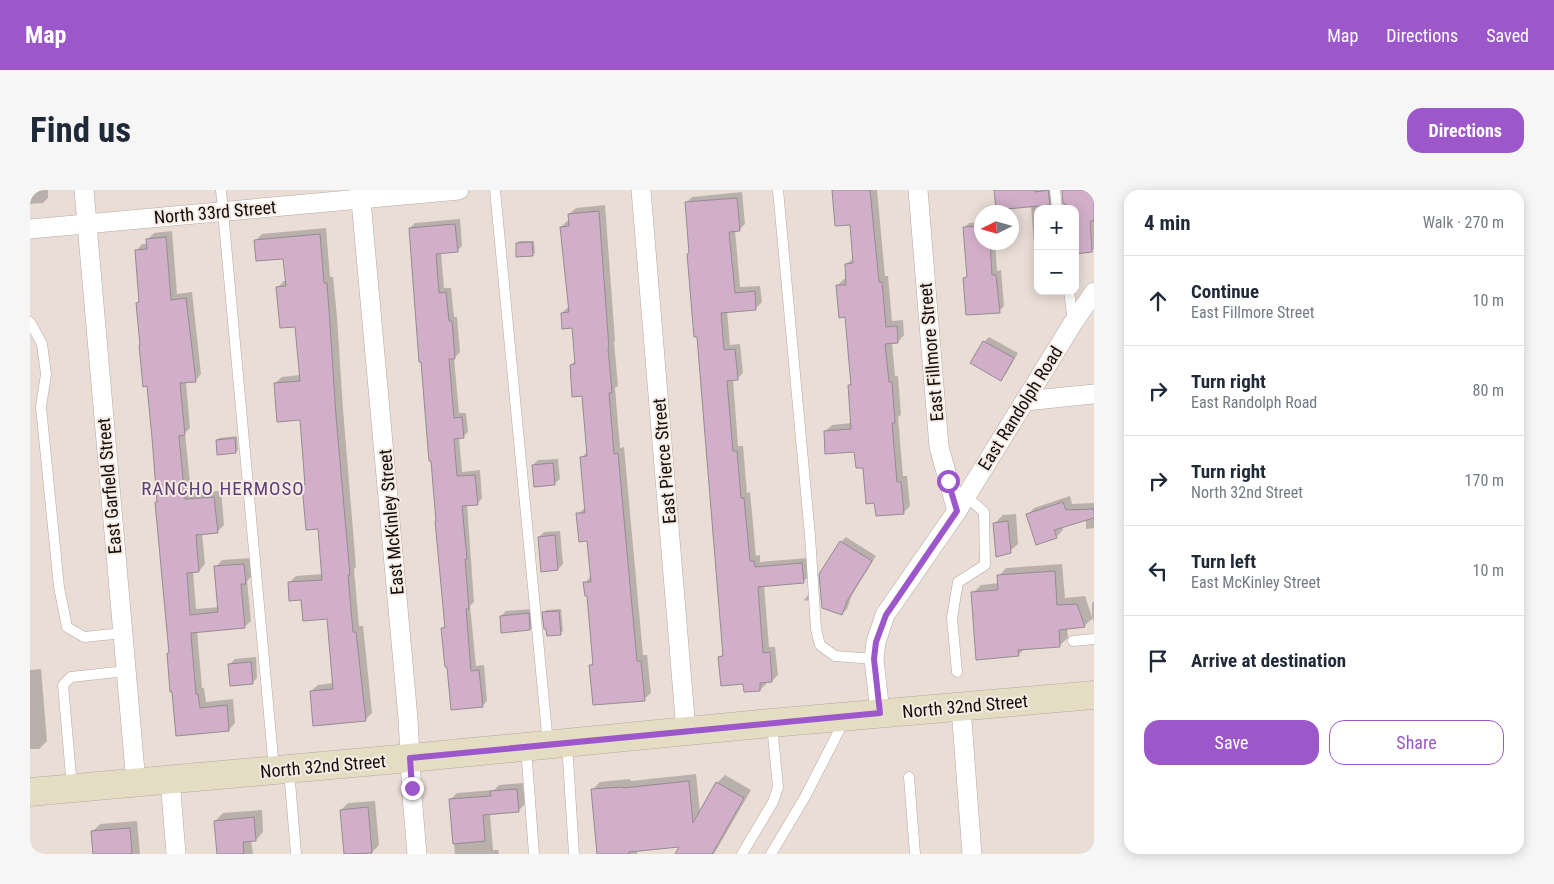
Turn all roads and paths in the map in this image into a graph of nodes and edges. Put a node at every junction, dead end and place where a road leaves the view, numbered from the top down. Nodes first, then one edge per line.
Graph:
1 (84, 190) edge
2 (221, 190) edge
3 (459, 190) edge
4 (495, 190) edge
5 (641, 190) edge
6 (778, 190) edge
7 (918, 190) edge
8 (1055, 190) edge
9 (361, 194) edge
10 (1057, 205) edge
11 (223, 211) junction
12 (86, 223) junction
13 (30, 229) edge
14 (1094, 292) edge
15 (1070, 295) edge
16 (30, 322) edge
17 (1073, 323) junction
18 (1094, 394) edge
19 (1025, 401) junction
20 (961, 504) junction
21 (123, 633) junction
22 (1094, 639) edge
23 (1073, 641) dead end
24 (874, 659) junction
25 (126, 671) junction
26 (957, 672) dead end
27 (1094, 695) edge
28 (961, 707) junction
29 (880, 713) junction
30 (846, 716) junction
31 (772, 723) junction
32 (686, 732) junction
33 (547, 745) junction
34 (410, 758) junction
35 (281, 770) junction
36 (909, 778) dead end
37 (170, 780) junction
38 (136, 783) junction
39 (72, 788) junction
40 (30, 792) edge
41 (176, 854) edge
42 (296, 854) edge
43 (416, 854) edge
44 (534, 854) edge
45 (574, 854) edge
46 (742, 854) edge
47 (771, 854) edge
48 (915, 854) edge
49 (972, 854) edge

1 - 12 street, East Garfield Street
2 - 11 lane
3 - 9 street, North 33rd Street
4 - 33 lane
5 - 32 street, East Pierce Street
6 - 24 lane
7 - 20 street, East Fillmore Street
8 - 10 lane
9 - 11 street, North 33rd Street
9 - 34 street, East McKinley Street
11 - 12 street, North 33rd Street
11 - 35 lane
12 - 13 street, North 33rd Street
12 - 21 street, East Garfield Street
14 - 17 street, East Randolph Road
15 - 17 lane
16 - 21 lane
17 - 19 street, East Randolph Road
18 - 19 street
19 - 20 street, East Randolph Road
20 - 24 street, East Randolph Road
20 - 26 lane
21 - 25 street, East Garfield Street
22 - 23 lane
24 - 29 street, East Randolph Road
25 - 38 street, East Garfield Street
25 - 39 lane
27 - 28 main road, North 32nd Street
28 - 29 main road, North 32nd Street
28 - 49 street
29 - 30 main road, North 32nd Street
30 - 31 main road, North 32nd Street
30 - 47 lane
31 - 32 main road, North 32nd Street
31 - 46 lane
32 - 33 main road, North 32nd Street
33 - 34 main road, North 32nd Street
33 - 44 lane
33 - 45 lane
34 - 35 main road, North 32nd Street
34 - 43 street, East McKinley Street
35 - 37 main road, North 32nd Street
35 - 42 lane
36 - 48 lane
37 - 38 main road, North 32nd Street
37 - 41 street
38 - 39 main road, North 32nd Street
39 - 40 main road, North 32nd Street

